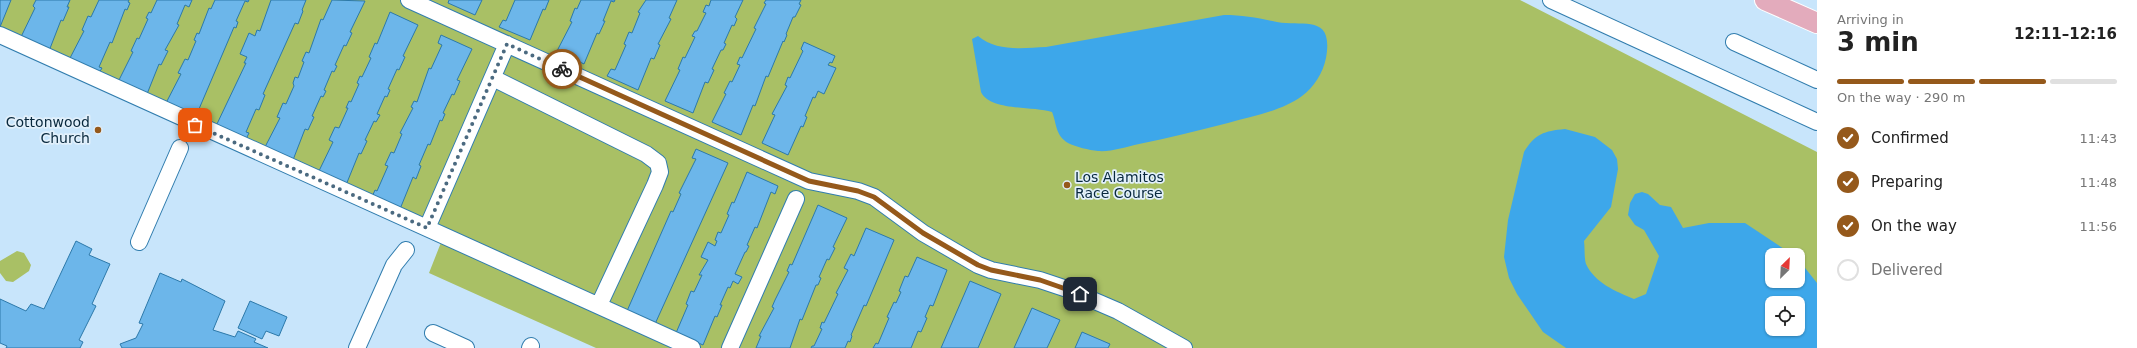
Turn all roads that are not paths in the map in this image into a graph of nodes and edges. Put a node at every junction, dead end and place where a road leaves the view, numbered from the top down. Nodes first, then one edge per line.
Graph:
1 (410, 0) edge
2 (1551, 0) edge
3 (1765, 0) edge
4 (1817, 23) edge
5 (0, 35) edge
6 (1734, 42) dead end
7 (507, 44) junction
8 (493, 78) junction
9 (1817, 80) edge
10 (1817, 122) edge
11 (180, 148) dead end
12 (796, 199) dead end
13 (427, 228) junction
14 (139, 242) dead end
15 (406, 250) dead end
16 (599, 305) junction
17 (433, 333) dead end
18 (357, 348) edge
19 (466, 348) edge
20 (692, 348) edge
21 (730, 348) edge
22 (1184, 348) edge

1 - 7 street
2 - 10 street
3 - 4 main road
5 - 13 street
6 - 9 street
7 - 8 street
7 - 22 street
8 - 13 street
8 - 16 street
11 - 14 street
12 - 21 street
13 - 16 street
15 - 18 street
16 - 20 street
17 - 19 street

